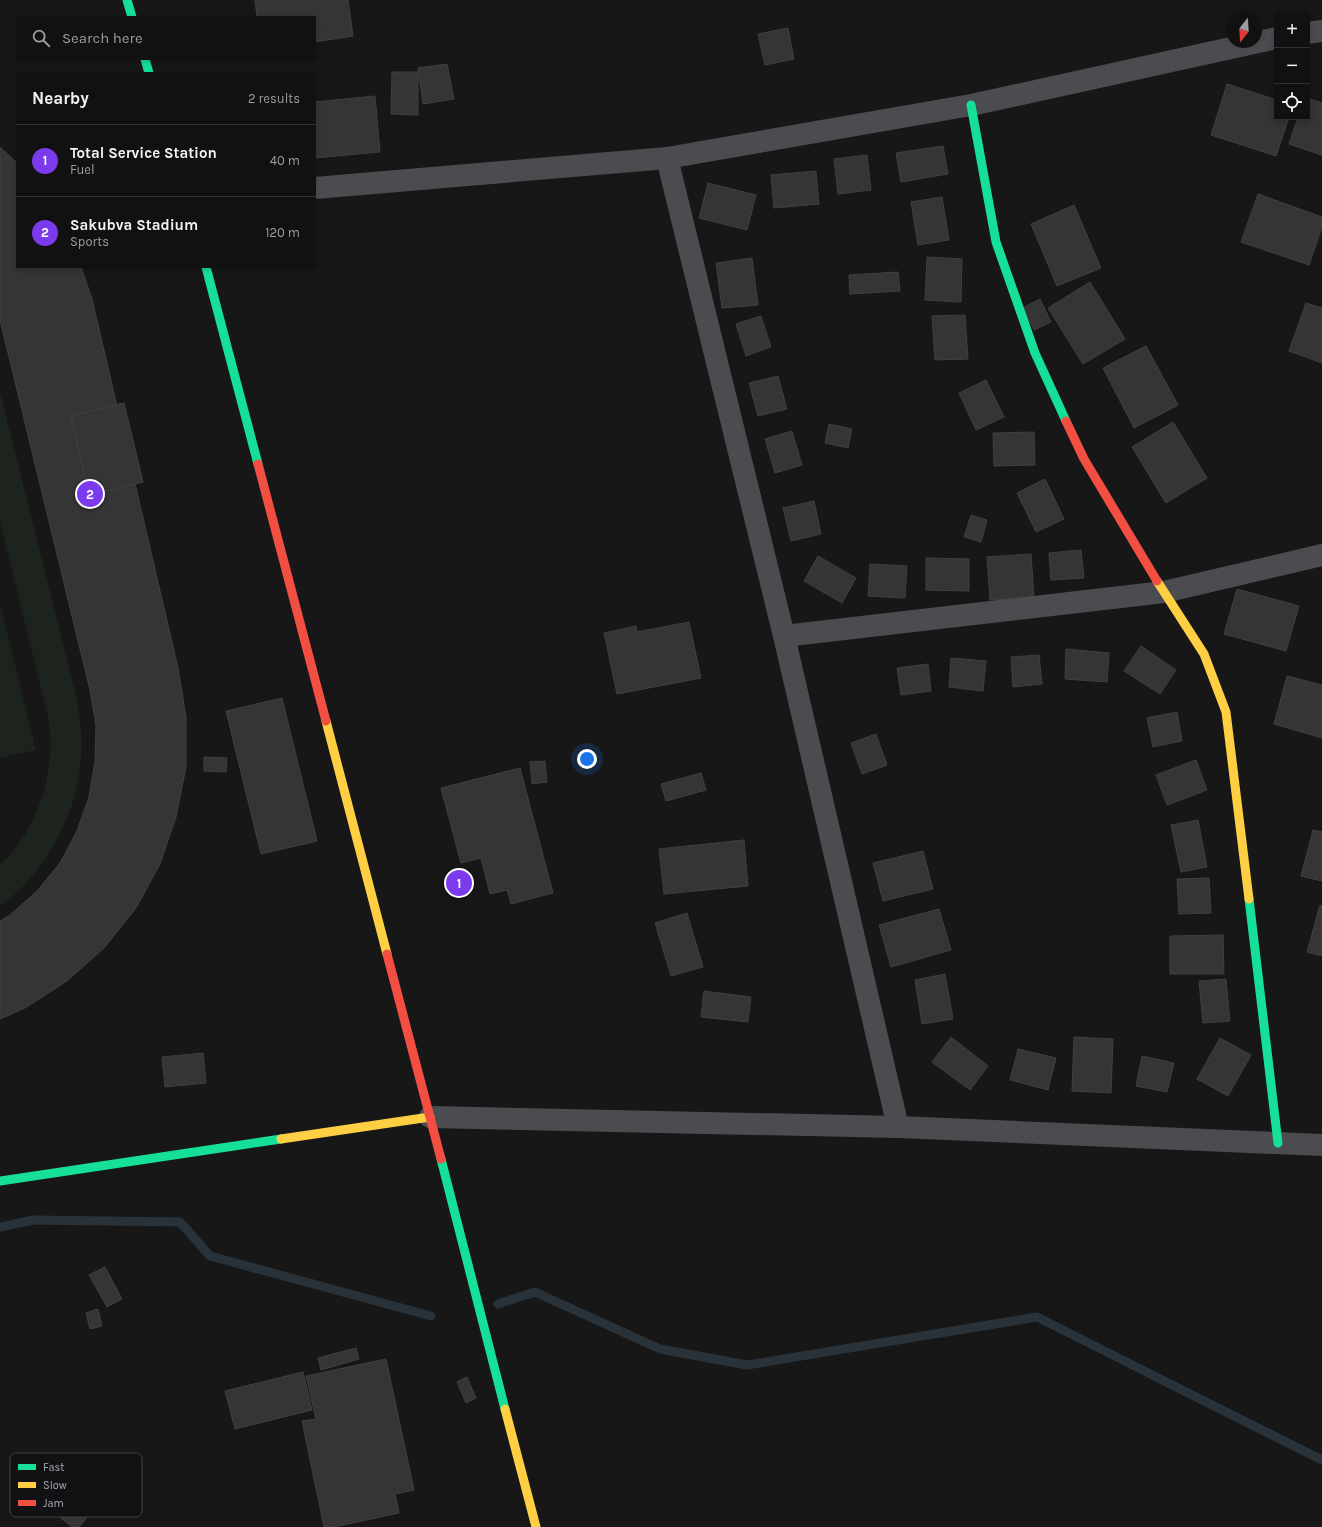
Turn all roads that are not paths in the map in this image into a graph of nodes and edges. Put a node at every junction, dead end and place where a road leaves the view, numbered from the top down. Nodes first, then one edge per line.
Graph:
1 (127, 0) edge
2 (132, 16) edge
3 (1322, 31) edge
4 (1310, 33) edge
5 (1274, 39) edge
6 (145, 60) edge
7 (150, 72) edge
8 (971, 105) junction
9 (667, 158) junction
10 (316, 188) edge
11 (206, 268) edge
12 (1322, 556) edge
13 (1164, 592) junction
14 (784, 636) junction
15 (430, 1117) junction
16 (898, 1127) junction
17 (1278, 1143) junction
18 (1322, 1145) edge
19 (0, 1181) edge
20 (536, 1527) edge

1 - 2 street
3 - 4 street
5 - 8 street
6 - 7 street
8 - 9 street
8 - 13 street
9 - 10 street
9 - 14 street
11 - 15 street
12 - 13 street
13 - 14 street
13 - 17 street
14 - 16 street
15 - 16 street
15 - 19 street
15 - 20 street
16 - 17 street
17 - 18 street

